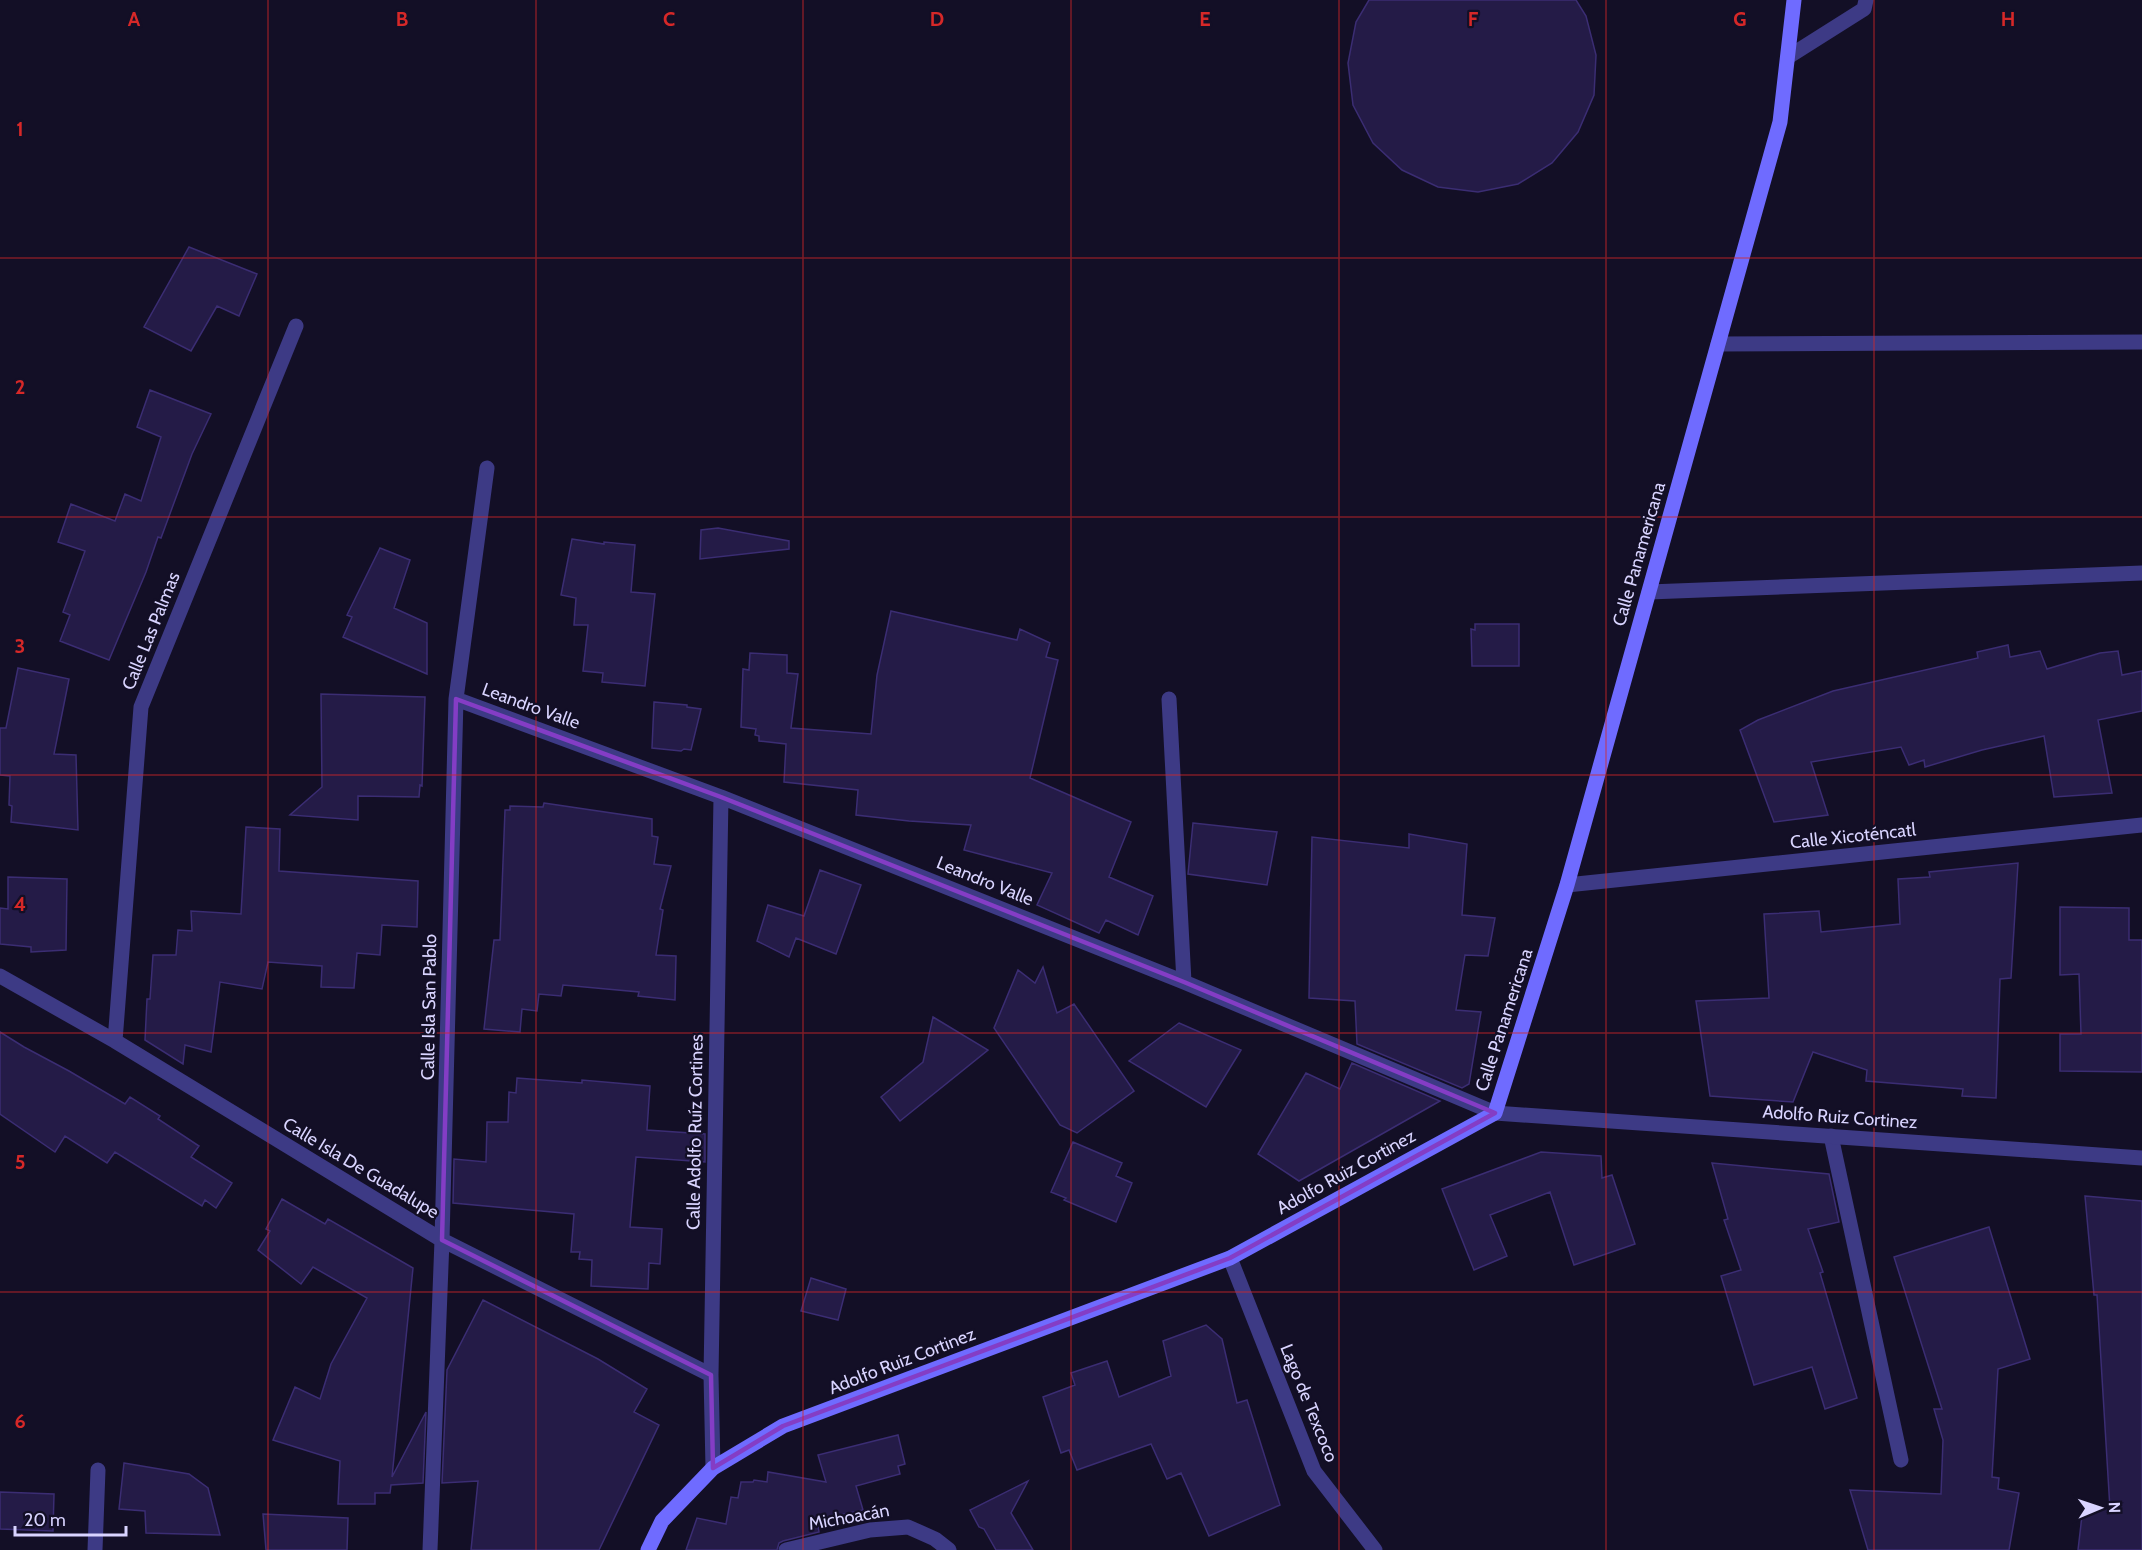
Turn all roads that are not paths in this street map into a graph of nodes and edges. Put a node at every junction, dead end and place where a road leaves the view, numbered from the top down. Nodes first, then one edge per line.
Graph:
1 (1794, 0) edge
2 (1866, 0) edge
3 (1788, 57) junction
4 (296, 326) dead end
5 (2142, 342) edge
6 (1718, 344) junction
7 (488, 468) dead end
8 (2142, 573) edge
9 (1649, 592) junction
10 (456, 699) junction
11 (1169, 699) dead end
12 (721, 797) junction
13 (2142, 825) edge
14 (1567, 885) junction
15 (0, 976) edge
16 (1184, 981) junction
17 (115, 1041) junction
18 (1495, 1113) junction
19 (1832, 1136) junction
20 (2142, 1158) edge
21 (442, 1240) junction
22 (1230, 1258) junction
23 (711, 1375) junction
24 (1901, 1460) dead end
25 (713, 1468) junction
26 (98, 1470) dead end
27 (95, 1550) edge
28 (430, 1550) edge
29 (648, 1550) edge
30 (786, 1550) edge
31 (949, 1550) edge
32 (1375, 1550) edge

1 - 3 main road, Calle Panamericana
2 - 3 street
3 - 6 main road, Calle Panamericana
4 - 17 street, Calle Las Palmas
5 - 6 street
6 - 9 main road, Calle Panamericana
7 - 10 street, Calle Isla San Pablo
8 - 9 street
9 - 14 main road, Calle Panamericana
10 - 12 street, Leandro Valle
10 - 21 street, Calle Isla San Pablo
11 - 16 street
12 - 16 street, Leandro Valle
12 - 23 street, Calle Adolfo Ruíz Cortines
13 - 14 street, Calle Xicoténcatl
14 - 18 main road, Calle Panamericana
15 - 17 street, Calle Isla De Guadalupe
16 - 18 street, Leandro Valle
17 - 21 street, Calle Isla De Guadalupe
18 - 19 street, Adolfo Ruiz Cortinez
18 - 22 main road, Adolfo Ruiz Cortinez
19 - 20 street, Adolfo Ruiz Cortinez
19 - 24 street
21 - 23 street, Calle Isla De Guadalupe
21 - 28 street, Calle Isla San Pablo
22 - 25 main road, Adolfo Ruiz Cortinez
22 - 32 street, Lago de Texcoco
23 - 25 street, Calle Adolfo Ruíz Cortines
25 - 29 main road, Adolfo Ruiz Cortinez
26 - 27 street
30 - 31 street, Michoacán

